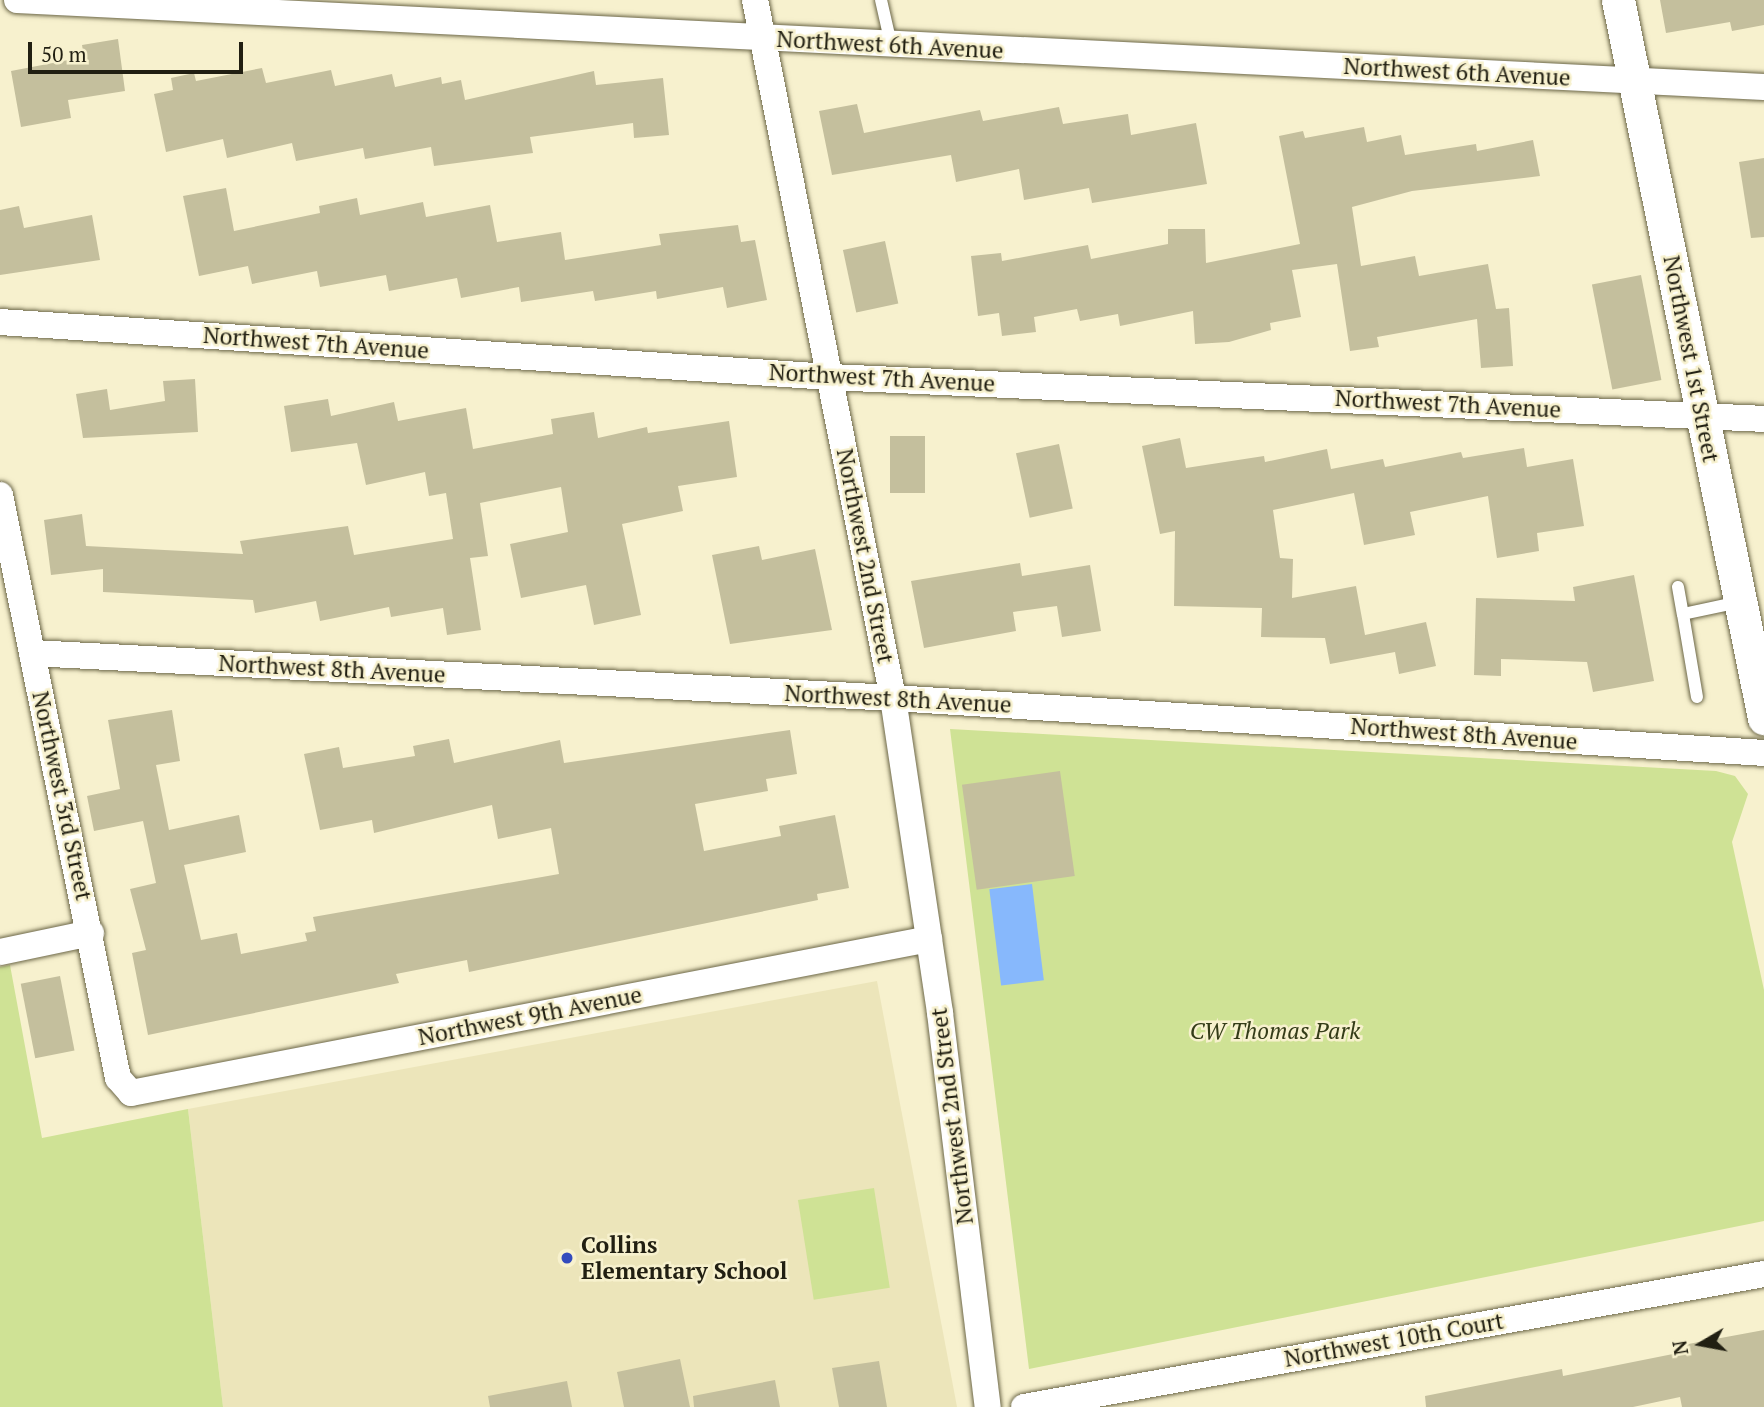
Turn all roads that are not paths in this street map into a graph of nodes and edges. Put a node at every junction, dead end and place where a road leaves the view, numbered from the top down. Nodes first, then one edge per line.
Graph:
1 (17, 0) edge
2 (755, 0) edge
3 (881, 0) edge
4 (1618, 0) edge
5 (764, 39) junction
6 (892, 46) junction
7 (1635, 80) junction
8 (1764, 87) edge
9 (0, 322) edge
10 (830, 377) junction
11 (1702, 415) junction
12 (1764, 419) edge
13 (0, 495) edge
14 (3, 522) edge
15 (1678, 587) dead end
16 (1740, 602) junction
17 (1683, 614) junction
18 (32, 653) junction
19 (1697, 697) dead end
20 (893, 698) junction
21 (1764, 718) edge
22 (1764, 753) edge
23 (91, 933) junction
24 (929, 939) junction
25 (0, 951) edge
26 (131, 1093) joint
27 (1764, 1274) edge
28 (988, 1407) edge
29 (1024, 1407) edge

1 - 5 street, Northwest 6th Avenue
2 - 5 street, Northwest 2nd Street
3 - 6 lane
4 - 7 street, Northwest 1st Street
5 - 6 street, Northwest 6th Avenue
5 - 10 street, Northwest 2nd Street
6 - 7 street, Northwest 6th Avenue
7 - 8 street, Northwest 6th Avenue
7 - 11 street, Northwest 1st Street
9 - 10 street, Northwest 7th Avenue
10 - 11 street, Northwest 7th Avenue
10 - 20 street, Northwest 2nd Street
11 - 12 street, Northwest 7th Avenue
11 - 16 street, Northwest 1st Street
13 - 14 street, Northwest 3rd Street
14 - 18 street, Northwest 3rd Street
15 - 17 lane
16 - 17 lane
16 - 21 street, Northwest 1st Street
17 - 19 lane
18 - 20 street, Northwest 8th Avenue
18 - 23 street, Northwest 3rd Street
20 - 22 street, Northwest 8th Avenue
20 - 24 street, Northwest 2nd Street
23 - 25 street
23 - 26 street, Northwest 3rd Street
24 - 26 street, Northwest 9th Avenue
24 - 28 street, Northwest 2nd Street
27 - 29 street, Northwest 10th Court

